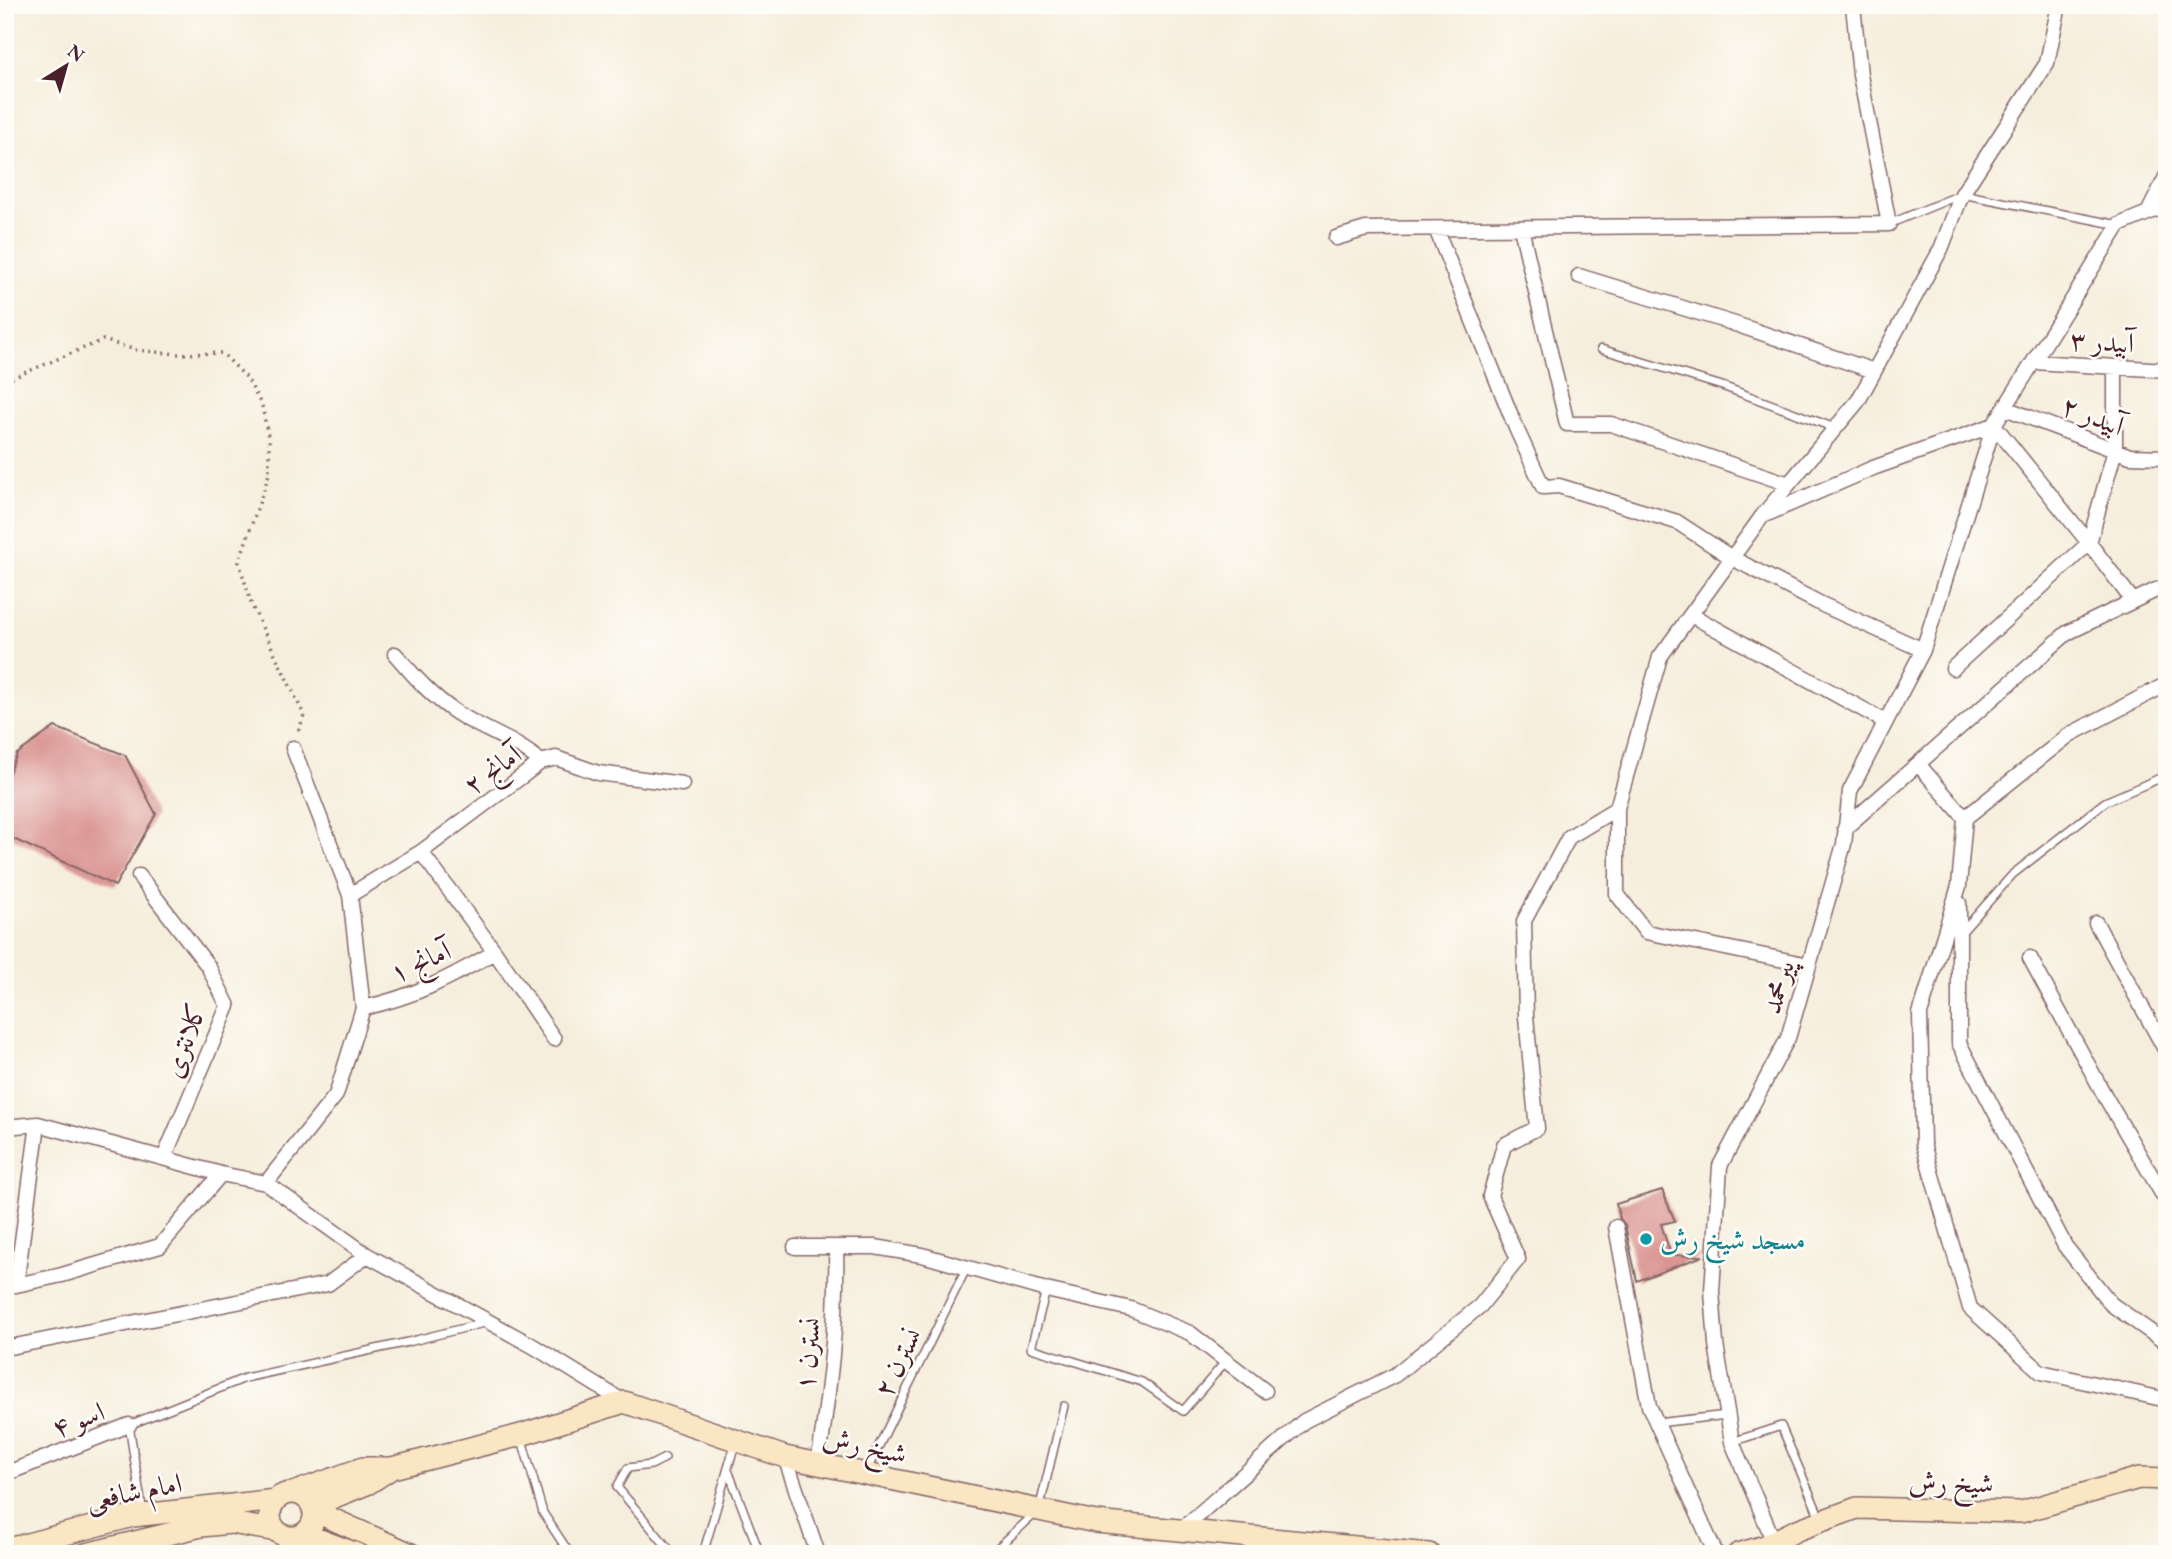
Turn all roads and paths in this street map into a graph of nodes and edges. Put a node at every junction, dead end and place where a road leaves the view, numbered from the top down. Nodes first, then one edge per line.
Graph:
1 (1853, 5) edge
2 (2059, 5) edge
3 (2167, 176) edge
4 (1962, 194) junction
5 (2167, 205) edge
6 (2148, 213) junction
7 (1889, 224) junction
8 (2119, 225) junction
9 (1521, 228) junction
10 (1436, 229) junction
11 (1336, 237) dead end
12 (1579, 276) dead end
13 (1601, 349) dead end
14 (2034, 362) junction
15 (2115, 367) junction
16 (2167, 370) edge
17 (1874, 371) junction
18 (5, 381) edge
19 (2005, 408) junction
20 (1994, 425) junction
21 (1835, 428) junction
22 (2115, 450) junction
23 (2167, 457) edge
24 (1789, 484) junction
25 (1763, 515) junction
26 (2089, 543) junction
27 (1732, 558) junction
28 (2167, 588) edge
29 (2133, 601) junction
30 (1691, 615) junction
31 (1923, 650) junction
32 (395, 654) dead end
33 (1953, 668) dead end
34 (2167, 684) edge
35 (1886, 722) junction
36 (293, 748) joint
37 (541, 762) junction
38 (1918, 764) junction
39 (2167, 775) edge
40 (682, 784) dead end
41 (1617, 808) junction
42 (1965, 818) junction
43 (1845, 828) junction
44 (421, 852) junction
45 (139, 876) dead end
46 (1959, 886) junction
47 (350, 895) junction
48 (2096, 923) dead end
49 (1959, 935) junction
50 (495, 952) junction
51 (2030, 958) dead end
52 (1809, 965) junction
53 (363, 1008) junction
54 (554, 1039) dead end
55 (2167, 1053) edge
56 (38, 1124) junction
57 (5, 1127) edge
58 (164, 1158) junction
59 (220, 1174) junction
60 (266, 1183) junction
61 (2167, 1202) edge
62 (1616, 1227) dead end
63 (795, 1247) dead end
64 (836, 1247) junction
65 (367, 1255) junction
66 (966, 1269) junction
67 (11, 1285) edge
68 (1046, 1290) junction
69 (488, 1322) junction
70 (2167, 1340) edge
71 (5, 1348) edge
72 (1226, 1361) junction
73 (1265, 1391) dead end
74 (2167, 1400) edge
75 (624, 1402) junction
76 (1064, 1406) dead end
77 (1728, 1415) junction
78 (1657, 1423) junction
79 (129, 1425) junction
80 (520, 1435) junction
81 (737, 1440) junction
82 (1732, 1443) junction
83 (785, 1457) junction
84 (665, 1458) dead end
85 (818, 1464) junction
86 (392, 1468) junction
87 (727, 1469) junction
88 (5, 1474) edge
89 (865, 1474) junction
90 (2167, 1479) edge
91 (284, 1496) junction
92 (313, 1508) junction
93 (1039, 1510) junction
94 (143, 1515) junction
95 (1821, 1521) junction
96 (1181, 1530) junction
97 (277, 1531) junction
98 (304, 1534) junction
99 (1774, 1542) junction
100 (5, 1550) edge
101 (1417, 1553) edge
102 (86, 1554) edge
103 (357, 1554) edge
104 (411, 1554) edge
105 (570, 1554) edge
106 (673, 1554) edge
107 (703, 1554) edge
108 (760, 1554) edge
109 (818, 1554) edge
110 (991, 1554) edge
111 (1429, 1554) edge
112 (1716, 1554) edge
113 (1738, 1554) edge

1 - 7 street
2 - 4 street
3 - 6 street
4 - 7 lane
4 - 8 lane
4 - 17 street
5 - 6 street
6 - 8 street
7 - 9 street
8 - 14 street, پیرمحمد
9 - 10 street
9 - 24 street
10 - 11 street
10 - 27 street
12 - 17 street
13 - 21 lane
14 - 15 street, آبیدر ۳
14 - 19 street, پیرمحمد
15 - 16 street, آبیدر ۳
15 - 22 street
17 - 21 street
18 - 36 path
19 - 20 street, پیرمحمد
19 - 22 street, آبیدر ۲
20 - 25 street
20 - 26 street
20 - 31 street, پیرمحمد
21 - 24 street
22 - 23 street, آبیدر ۲
22 - 26 street
24 - 25 street
25 - 27 street
26 - 29 street
26 - 33 street
27 - 30 street
27 - 31 street
28 - 29 street
29 - 38 street
30 - 35 street
30 - 41 street
31 - 35 street, پیرمحمد
32 - 37 street
34 - 42 street
35 - 43 street, پیرمحمد
36 - 47 street
37 - 40 street, آمانج ۲
37 - 44 street, آمانج ۲
38 - 42 street
38 - 43 street
39 - 49 lane
41 - 52 street
41 - 96 street
42 - 46 street
43 - 52 street, پیرمحمد
44 - 47 street, آمانج ۲
44 - 50 street
45 - 58 street, کلانتری
46 - 49 street
46 - 74 street
47 - 53 street
48 - 55 street
49 - 70 street
50 - 53 street, آمانج ۱
50 - 54 street
51 - 61 street
52 - 77 street, پیرمحمد
53 - 60 street
56 - 57 street
56 - 58 street
56 - 67 street
58 - 59 street
59 - 60 street
59 - 67 street
60 - 65 street
62 - 78 street
63 - 64 street
64 - 66 street
64 - 85 street, نسترن ۱
65 - 69 street
65 - 71 street
66 - 68 street
66 - 89 lane, نسترن ۲
68 - 72 street
68 - 72 lane
69 - 75 street
69 - 79 lane
72 - 73 street
75 - 80 street
75 - 81 street, شیخ رش
76 - 93 lane
77 - 78 lane
77 - 82 street, پیرمحمد
78 - 112 street
79 - 88 street, اسو ۴
79 - 94 lane
80 - 86 street
80 - 105 lane
81 - 83 street, شیخ رش
81 - 87 lane
82 - 95 lane
82 - 99 street, پیرمحمد
83 - 85 street, شیخ رش
83 - 109 street
84 - 106 lane
85 - 89 street, شیخ رش
86 - 91 street, امام شافعی
86 - 92 street
87 - 107 lane
87 - 108 lane
89 - 93 street, شیخ رش
90 - 95 street, شیخ رش
91 - 92 street
91 - 94 street, امام شافعی
91 - 97 street
92 - 98 street
92 - 104 street
93 - 96 street, شیخ رش
93 - 110 lane
94 - 100 street, امام شافعی
95 - 99 street, شیخ رش
96 - 101 street, شیخ رش
97 - 98 street
97 - 102 street
98 - 103 street
99 - 113 street, شیخ رش
101 - 111 street, شیخ رش

